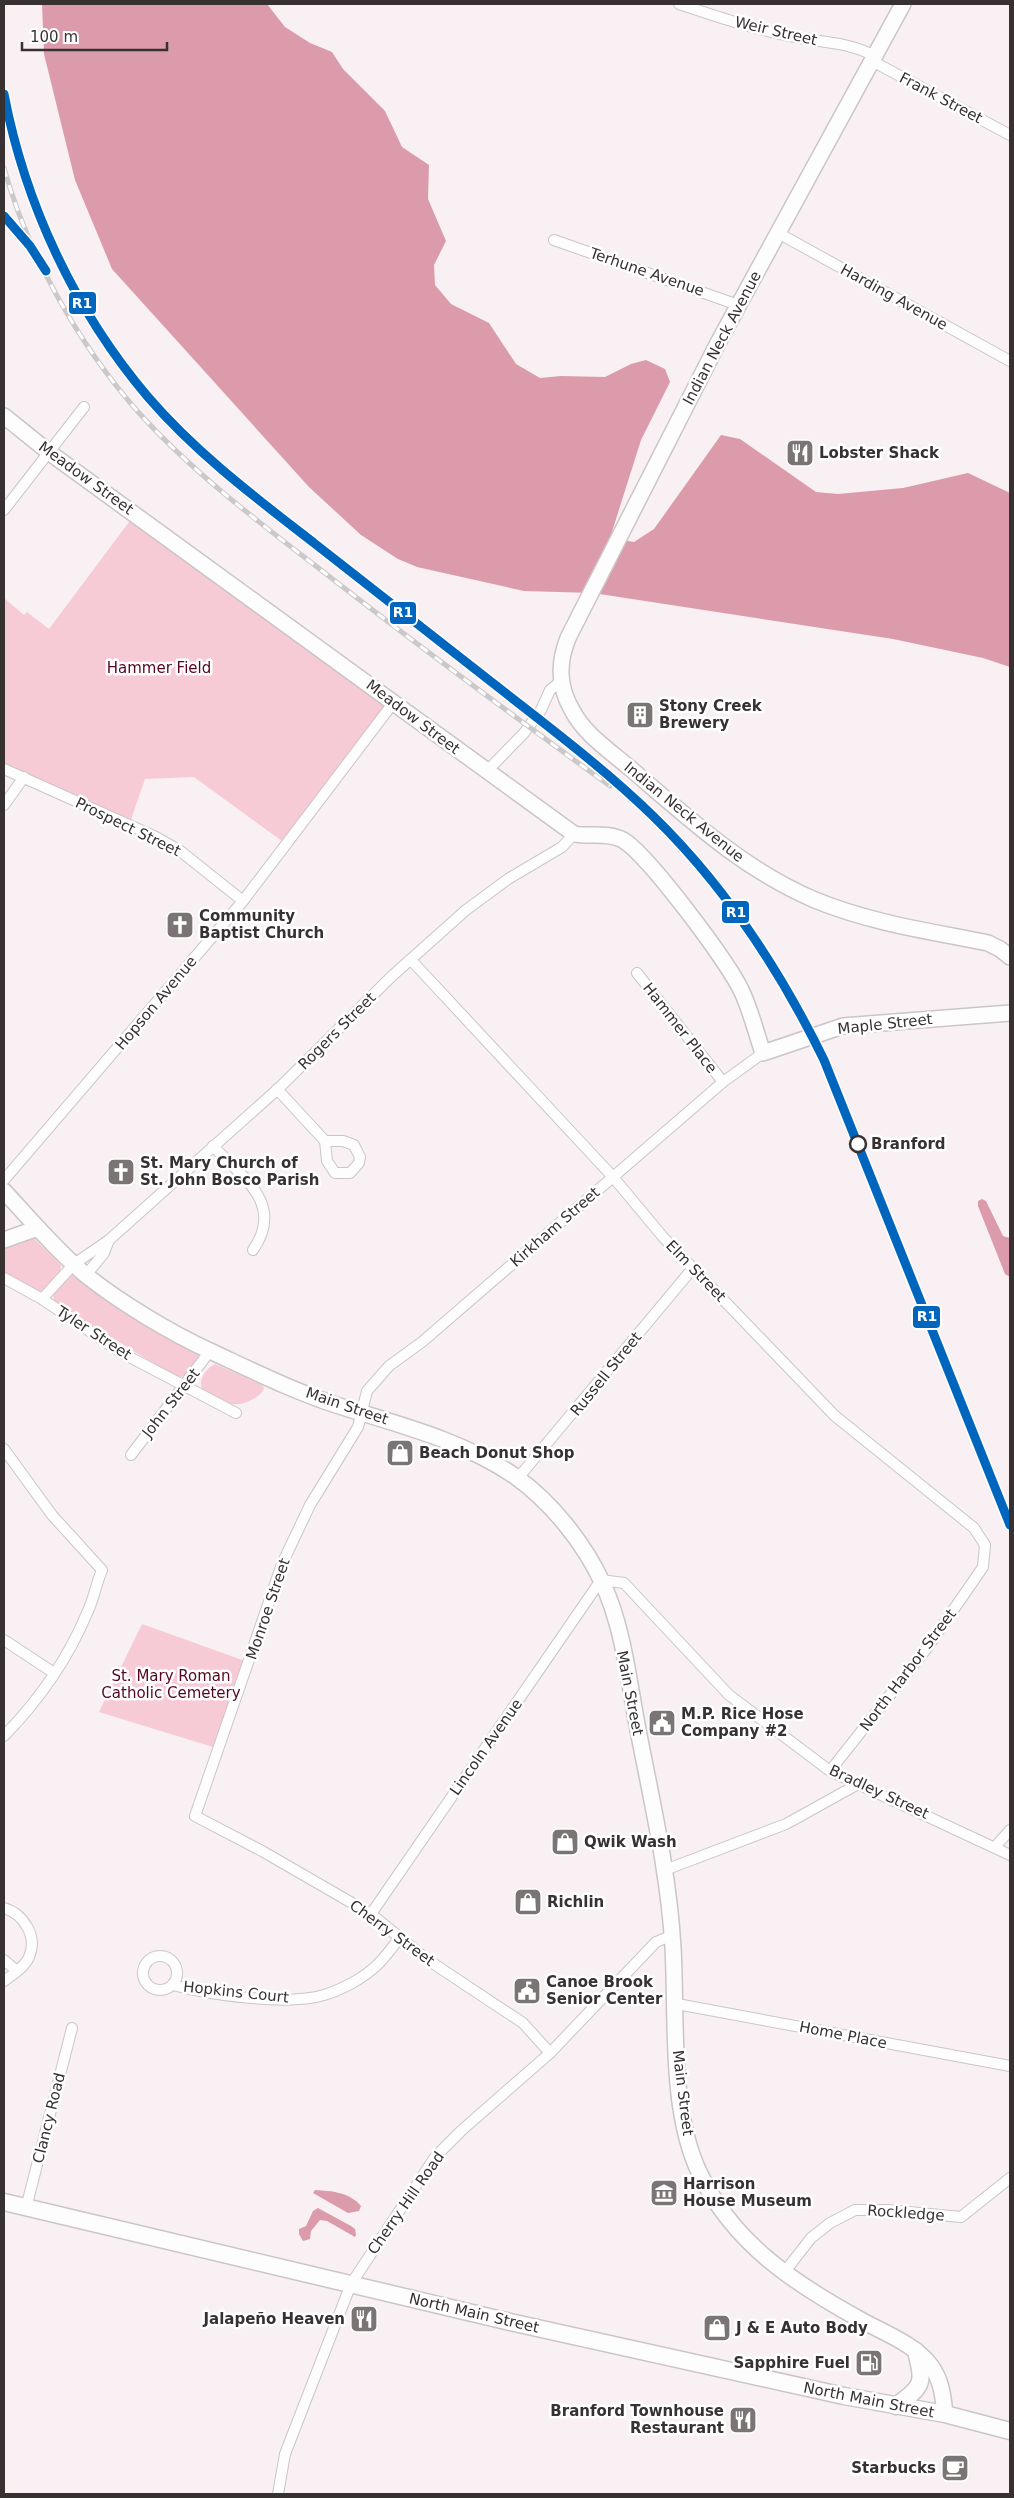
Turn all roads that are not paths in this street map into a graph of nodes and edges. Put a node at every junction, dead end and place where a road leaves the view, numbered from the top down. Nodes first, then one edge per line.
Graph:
1 (679, 4) edge
2 (904, 4) edge
3 (873, 58) junction
4 (1010, 136) edge
5 (778, 233) junction
6 (554, 240) dead end
7 (738, 305) junction
8 (1010, 361) edge
9 (84, 407) dead end
10 (4, 416) edge
11 (50, 453) junction
12 (4, 510) edge
13 (561, 681) junction
14 (394, 702) junction
15 (4, 769) edge
16 (487, 771) junction
17 (24, 777) junction
18 (4, 805) edge
19 (574, 834) junction
20 (243, 901) junction
21 (1010, 957) edge
22 (411, 960) junction
23 (637, 973) dead end
24 (1010, 1013) edge
25 (763, 1053) junction
26 (723, 1082) junction
27 (277, 1089) junction
28 (325, 1141) dead end
29 (213, 1146) junction
30 (613, 1178) junction
31 (4, 1180) edge
32 (4, 1191) edge
33 (38, 1228) junction
34 (4, 1240) edge
35 (109, 1240) junction
36 (253, 1250) dead end
37 (74, 1264) junction
38 (693, 1268) junction
39 (86, 1275) junction
40 (4, 1278) edge
41 (42, 1299) junction
42 (210, 1351) junction
43 (184, 1388) junction
44 (361, 1411) junction
45 (236, 1413) dead end
46 (4, 1449) edge
47 (131, 1455) dead end
48 (518, 1478) junction
49 (983, 1567) joint
50 (601, 1580) junction
51 (4, 1640) edge
52 (54, 1672) junction
53 (4, 1736) edge
54 (830, 1771) junction
55 (860, 1783) junction
56 (196, 1816) joint
57 (1010, 1830) edge
58 (995, 1847) junction
59 (1010, 1855) edge
60 (664, 1870) junction
61 (4, 1908) edge
62 (370, 1914) junction
63 (673, 1935) junction
64 (399, 1939) junction
65 (4, 1960) edge
66 (17, 1971) junction
67 (4, 1981) edge
68 (173, 1985) dead end
69 (677, 2004) junction
70 (72, 2028) dead end
71 (550, 2052) junction
72 (1010, 2066) edge
73 (1010, 2178) edge
74 (4, 2202) edge
75 (26, 2208) junction
76 (783, 2274) junction
77 (351, 2284) junction
78 (916, 2351) junction
79 (896, 2406) junction
80 (945, 2414) junction
81 (1010, 2431) edge
82 (278, 2494) edge

1 - 3 street, Weir Street
2 - 3 street, Indian Neck Avenue
3 - 4 street, Frank Street
3 - 5 street, Indian Neck Avenue
5 - 7 street, Indian Neck Avenue
5 - 8 street, Harding Avenue
6 - 7 street, Terhune Avenue
7 - 13 street, Indian Neck Avenue
9 - 11 street
10 - 11 street, Meadow Street
11 - 12 street
11 - 14 street, Meadow Street
13 - 16 street
13 - 21 street, Indian Neck Avenue
14 - 16 street, Meadow Street
14 - 20 street, Hopson Avenue
15 - 17 street, Prospect Street
16 - 19 street, Meadow Street
17 - 18 street
17 - 20 street, Prospect Street
19 - 22 street, Rogers Street
19 - 25 street
20 - 31 street, Hopson Avenue
22 - 27 street, Rogers Street
22 - 30 street, Elm Street
23 - 26 street, Hammer Place
24 - 25 street, Maple Street
25 - 26 street, Kirkham Street
26 - 30 street, Kirkham Street
27 - 28 street
27 - 29 street, Rogers Street
29 - 35 street, Rogers Street
29 - 36 street
30 - 38 street, Elm Street
30 - 44 street, Kirkham Street
32 - 33 street, Main Street
33 - 34 street
33 - 37 street, Main Street
35 - 37 street, Rogers Street
35 - 39 street, Rogers Street
37 - 39 street, Main Street
37 - 41 street, Rogers Street
38 - 48 street, Russell Street
38 - 49 street, Elm Street
39 - 42 street, Main Street
40 - 41 street, Tyler Street
41 - 43 street, Tyler Street
42 - 43 street, John Street
42 - 44 street, Main Street
43 - 45 street, Tyler Street
43 - 47 street, John Street
44 - 48 street, Main Street
44 - 56 street, Monroe Street
46 - 52 street
48 - 50 street, Main Street
49 - 54 street, North Harbor Street
50 - 54 street, Bradley Street
50 - 60 street, Main Street
50 - 62 street, Lincoln Avenue
51 - 52 street
52 - 53 street
54 - 55 street, Bradley Street
55 - 58 street, Bradley Street
55 - 60 street
56 - 62 street, Cherry Street
57 - 58 street
58 - 59 street, Bradley Street
60 - 63 street, Main Street
61 - 66 street
62 - 64 street, Cherry Street
63 - 69 street, Main Street
63 - 71 street, Cherry Hill Road
64 - 68 street, Hopkins Court
64 - 71 street, Cherry Street
65 - 66 street
66 - 67 street
69 - 72 street, Home Place
69 - 76 street, Main Street
70 - 75 street, Clancy Road
71 - 77 street, Cherry Hill Road
73 - 76 street, Rockledge
74 - 75 main road, North Main Street
75 - 77 main road, North Main Street
76 - 78 street, Main Street
77 - 79 main road, North Main Street
77 - 82 street, Cherry Hill Road
78 - 79 main road
78 - 80 street, Main Street
79 - 80 main road, North Main Street
80 - 81 main road, North Main Street

